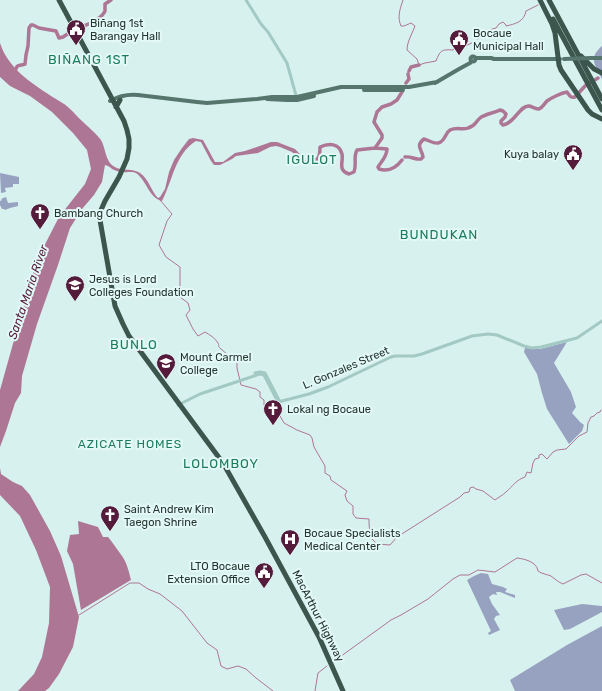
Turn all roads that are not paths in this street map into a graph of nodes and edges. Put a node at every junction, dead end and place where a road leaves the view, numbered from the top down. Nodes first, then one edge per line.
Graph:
1 (58, 0) edge
2 (246, 0) edge
3 (540, 0) edge
4 (543, 0) edge
5 (549, 0) edge
6 (577, 53) junction
7 (602, 58) edge
8 (558, 59) junction
9 (602, 73) edge
10 (588, 78) junction
11 (593, 87) junction
12 (146, 96) junction
13 (297, 98) junction
14 (120, 100) joint
15 (602, 100) edge
16 (113, 103) junction
17 (602, 110) edge
18 (602, 119) edge
19 (602, 321) edge
20 (178, 404) junction
21 (340, 691) edge
22 (343, 691) edge

1 - 16 highway, MacArthur Highway
2 - 13 street
3 - 8 highway
4 - 10 highway
5 - 6 highway
6 - 9 highway
6 - 10 highway
7 - 8 main road, bridge
8 - 13 main road
8 - 18 highway
10 - 11 highway
11 - 15 highway
11 - 17 highway
12 - 13 main road
12 - 14 main road
12 - 16 main road
14 - 16 highway
16 - 20 highway, MacArthur Highway
19 - 20 street, L. Gonzales Street
20 - 21 highway, MacArthur Highway
20 - 22 highway, MacArthur Highway

